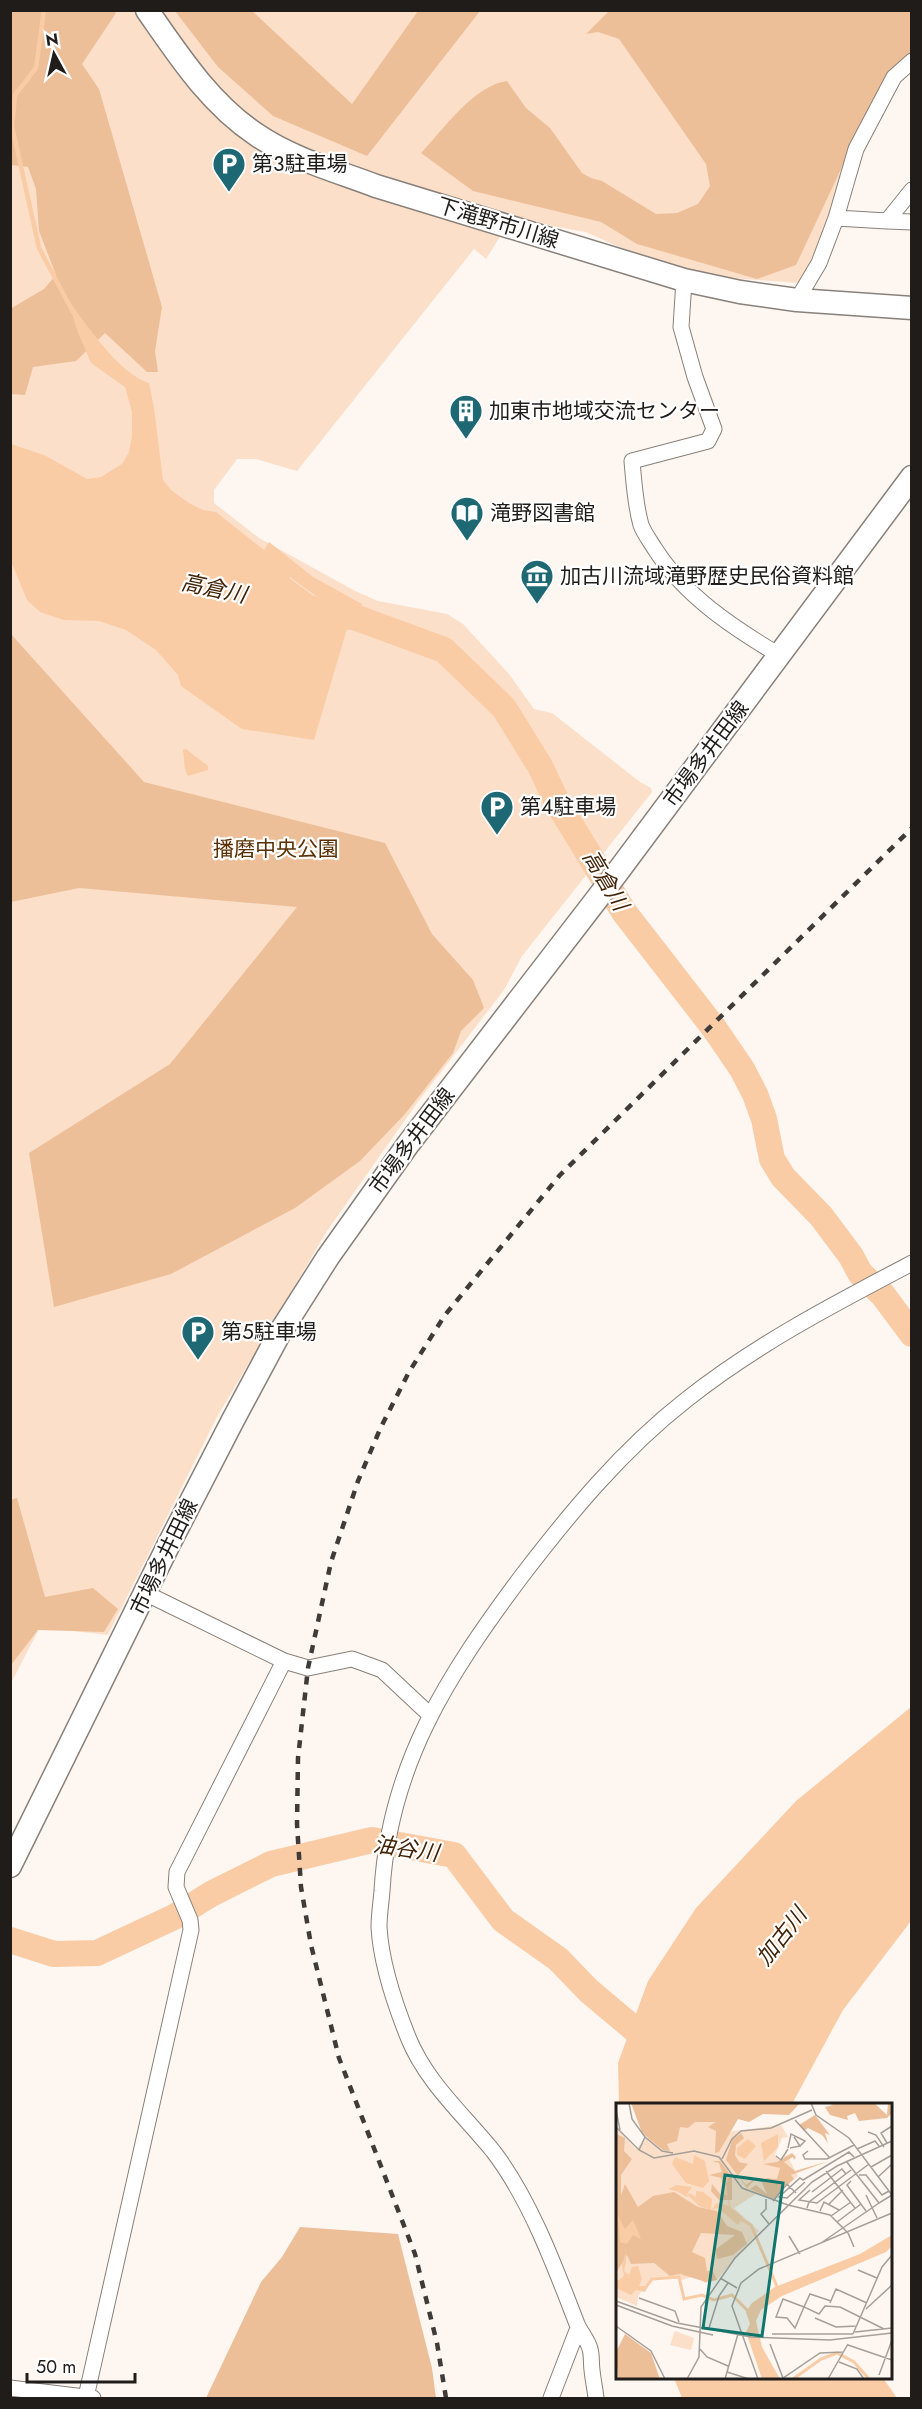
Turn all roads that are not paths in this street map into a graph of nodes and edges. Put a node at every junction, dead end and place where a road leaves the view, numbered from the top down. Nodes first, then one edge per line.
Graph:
1 (147, 10) edge
2 (912, 61) edge
3 (912, 190) edge
4 (836, 218) junction
5 (887, 222) junction
6 (912, 222) edge
7 (684, 280) junction
8 (797, 300) junction
9 (912, 308) edge
10 (912, 477) edge
11 (779, 655) junction
12 (912, 1263) edge
13 (146, 1593) junction
14 (284, 1661) junction
15 (430, 1715) junction
16 (10, 1866) edge
17 (578, 2328) junction
18 (10, 2388) edge
19 (89, 2398) edge
20 (551, 2398) edge
21 (596, 2398) edge

1 - 7 main road, 下滝野市川線
2 - 4 street
3 - 5 street
4 - 5 street
4 - 8 street
5 - 6 street
7 - 8 main road, 下滝野市川線
7 - 11 street
8 - 9 main road, 下滝野市川線
10 - 11 main road, 市場多井田線
11 - 13 main road, 市場多井田線
12 - 15 street
13 - 14 street
13 - 16 main road, 市場多井田線
14 - 15 street
14 - 19 street
15 - 17 street
17 - 20 street
17 - 21 street
18 - 19 street

